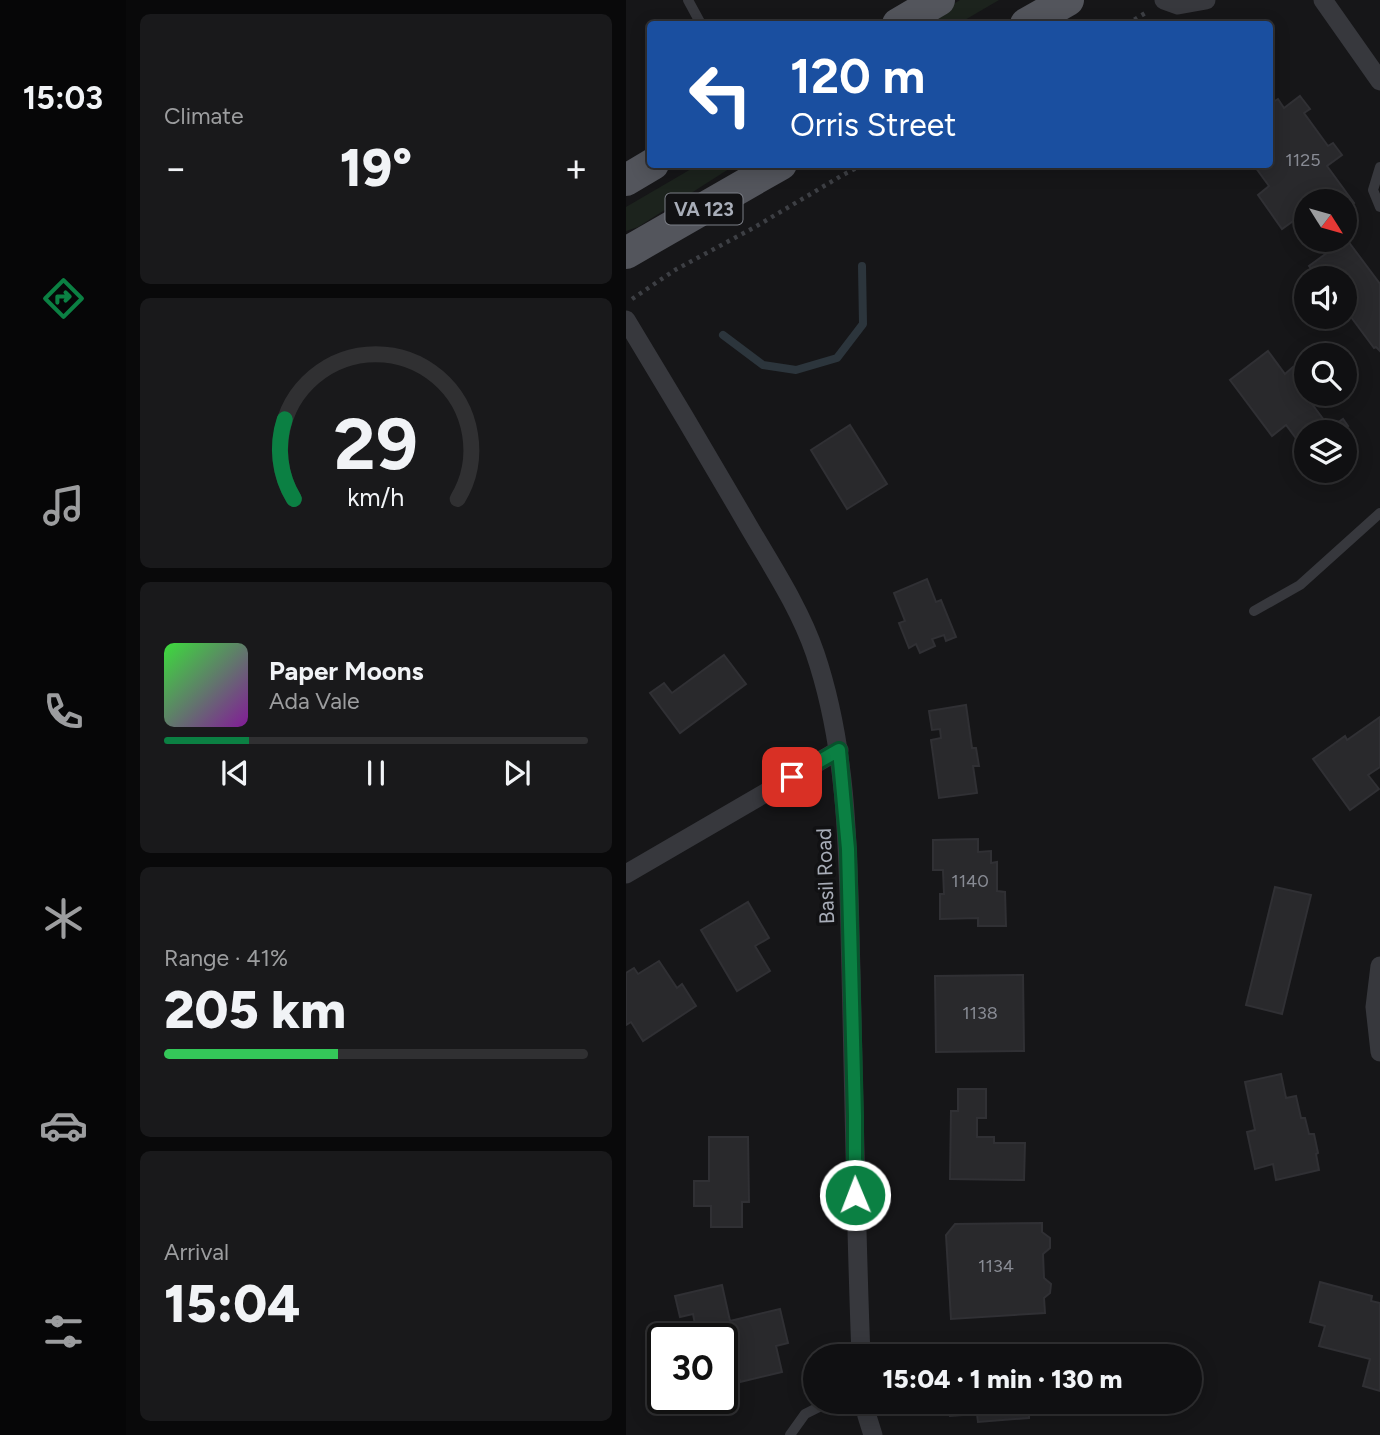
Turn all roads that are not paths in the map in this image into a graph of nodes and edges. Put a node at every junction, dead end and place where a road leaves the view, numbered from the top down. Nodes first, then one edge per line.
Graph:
1 (688, 0) edge
2 (939, 0) edge
3 (1068, 0) edge
4 (1164, 0) edge
5 (1206, 0) edge
6 (1323, 0) edge
7 (699, 21) edge
8 (903, 21) edge
9 (1031, 21) edge
10 (1380, 81) edge
11 (1380, 167) edge
12 (647, 168) edge
13 (774, 168) edge
14 (626, 180) edge
15 (1380, 207) edge
16 (626, 253) edge
17 (626, 320) edge
18 (1380, 513) edge
19 (1254, 611) dead end
20 (839, 750) junction
21 (626, 874) edge
22 (1380, 965) edge
23 (1380, 1052) edge
24 (860, 1344) edge
25 (805, 1414) edge
26 (867, 1414) edge
27 (790, 1435) edge
28 (873, 1435) edge

1 - 7 lane
2 - 8 main road
3 - 9 main road
4 - 5 street
6 - 10 street
11 - 15 lane
12 - 14 main road, VA 123
13 - 16 main road, VA 123
17 - 20 street, Basil Road
18 - 19 lane
20 - 21 street
20 - 24 street, Basil Road
22 - 23 street
25 - 27 lane
26 - 28 street

